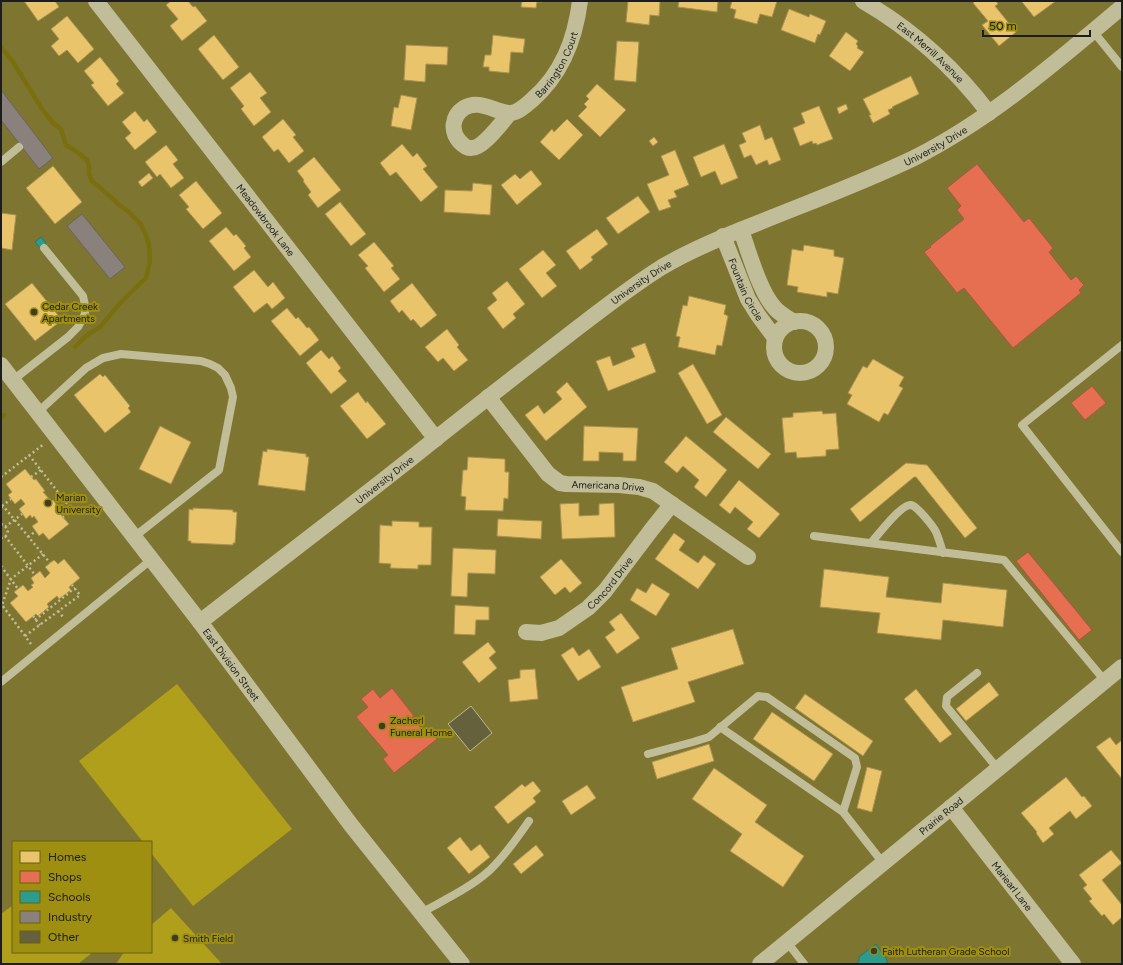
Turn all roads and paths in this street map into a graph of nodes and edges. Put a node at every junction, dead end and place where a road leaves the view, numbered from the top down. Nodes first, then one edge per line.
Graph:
1 (96, 1) edge
2 (580, 1) edge
3 (863, 1) edge
4 (1122, 7) edge
5 (1093, 31) junction
6 (1122, 67) edge
7 (510, 113) dead end
8 (989, 113) junction
9 (19, 147) dead end
10 (1, 162) edge
11 (741, 230) junction
12 (723, 236) junction
13 (44, 248) dead end
14 (794, 322) junction
15 (775, 338) junction
16 (1122, 345) edge
17 (1, 365) edge
18 (12, 380) junction
19 (488, 397) junction
20 (38, 412) junction
21 (56, 435) junction
22 (436, 438) junction
23 (29, 455) junction
24 (41, 470) junction
25 (1, 477) edge
26 (31, 477) dead end
27 (11, 499) dead end
28 (672, 504) junction
29 (1, 507) edge
30 (22, 514) dead end
31 (63, 517) dead end
32 (15, 520) junction
33 (1, 524) edge
34 (5, 527) junction
35 (36, 531) dead end
36 (5, 536) junction
37 (814, 536) dead end
38 (28, 537) junction
39 (134, 537) junction
40 (1, 538) edge
41 (871, 543) junction
42 (1122, 552) edge
43 (943, 553) junction
44 (43, 554) junction
45 (748, 557) dead end
46 (152, 560) junction
47 (50, 563) dead end
48 (1, 566) edge
49 (28, 566) junction
50 (35, 575) dead end
51 (11, 579) junction
52 (72, 585) dead end
53 (74, 588) junction
54 (18, 589) dead end
55 (33, 616) dead end
56 (35, 620) junction
57 (200, 622) junction
58 (40, 625) junction
59 (526, 632) dead end
60 (25, 636) junction
61 (38, 653) junction
62 (1122, 667) edge
63 (977, 673) dead end
64 (1, 681) edge
65 (1105, 681) junction
66 (720, 727) junction
67 (648, 754) dead end
68 (998, 769) junction
69 (951, 807) junction
70 (843, 812) junction
71 (529, 821) dead end
72 (883, 863) junction
73 (421, 913) junction
74 (787, 942) junction
75 (462, 964) edge
76 (760, 964) edge
77 (804, 964) edge
78 (1073, 964) edge

1 - 22 street, Meadowbrook Lane
2 - 7 street, Barrington Court
3 - 8 street, East Merrill Avenue
4 - 5 street, University Drive
5 - 6 lane
5 - 8 street, University Drive
8 - 11 street, University Drive
9 - 10 lane
11 - 12 street, University Drive
11 - 14 street, Fountain Circle
12 - 15 street, Fountain Circle
12 - 19 street, University Drive
13 - 18 lane
14 - 15 street
14 - 15 street
16 - 42 lane
17 - 18 street, East Division Street
18 - 20 street, East Division Street
19 - 22 street, University Drive
19 - 28 street, Americana Drive
20 - 21 street, East Division Street
20 - 39 lane
21 - 23 path
21 - 39 street, East Division Street
22 - 57 street, University Drive
23 - 24 path
23 - 25 path
24 - 26 path
24 - 31 path
27 - 29 path
28 - 45 street, Americana Drive
28 - 59 street, Concord Drive
29 - 32 path
30 - 32 path
32 - 34 path
32 - 38 path
33 - 34 path
34 - 36 path
35 - 38 path
36 - 40 path
36 - 49 path
37 - 41 lane
38 - 44 path
39 - 46 street, East Division Street
41 - 43 lane
41 - 43 lane
43 - 65 lane
44 - 47 path
44 - 49 path
46 - 57 street, East Division Street
46 - 61 lane
48 - 51 path
49 - 50 path
49 - 51 path
51 - 54 path
51 - 60 path
52 - 53 path
53 - 56 path
53 - 58 path
55 - 56 path
56 - 58 path
57 - 73 street, East Division Street
58 - 60 path
60 - 61 path
61 - 64 lane
62 - 65 street, Prairie Road
63 - 68 lane
65 - 68 street, Prairie Road
66 - 67 lane
66 - 70 lane
66 - 70 lane
68 - 69 street, Prairie Road
69 - 72 street, Prairie Road
69 - 78 street, Mariearl Lane
70 - 72 lane
71 - 73 lane
72 - 74 street, Prairie Road
73 - 75 street, East Division Street
74 - 76 street, Prairie Road
74 - 77 lane

